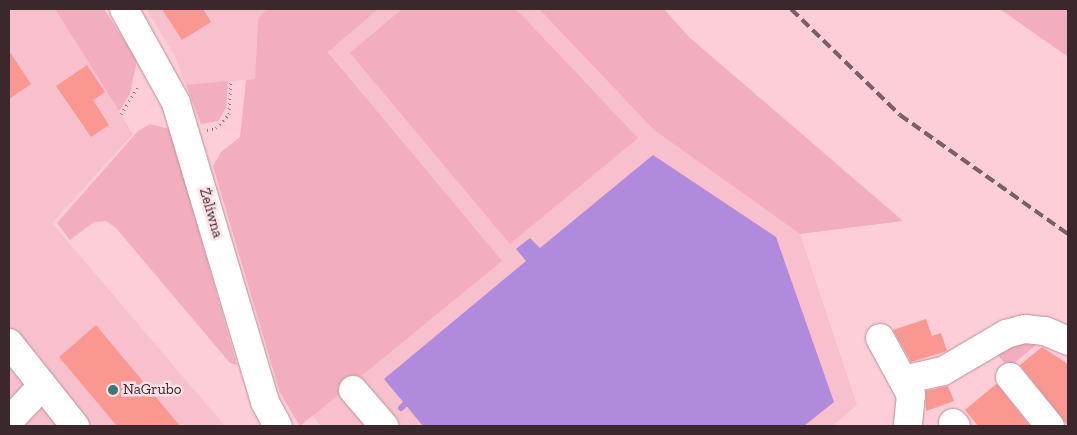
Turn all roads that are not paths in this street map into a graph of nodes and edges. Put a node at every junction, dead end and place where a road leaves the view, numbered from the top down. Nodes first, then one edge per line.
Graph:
1 (124, 9) edge
2 (880, 338) dead end
3 (1068, 341) edge
4 (9, 343) edge
5 (1010, 377) dead end
6 (903, 380) junction
7 (41, 387) junction
8 (353, 390) dead end
9 (9, 421) edge
10 (75, 426) edge
11 (278, 426) edge
12 (384, 426) edge
13 (908, 426) edge
14 (1050, 426) edge

1 - 11 street, Żeliwna
2 - 6 street
3 - 6 street
4 - 7 street
5 - 14 street
6 - 13 street
7 - 9 street
7 - 10 street
8 - 12 street

